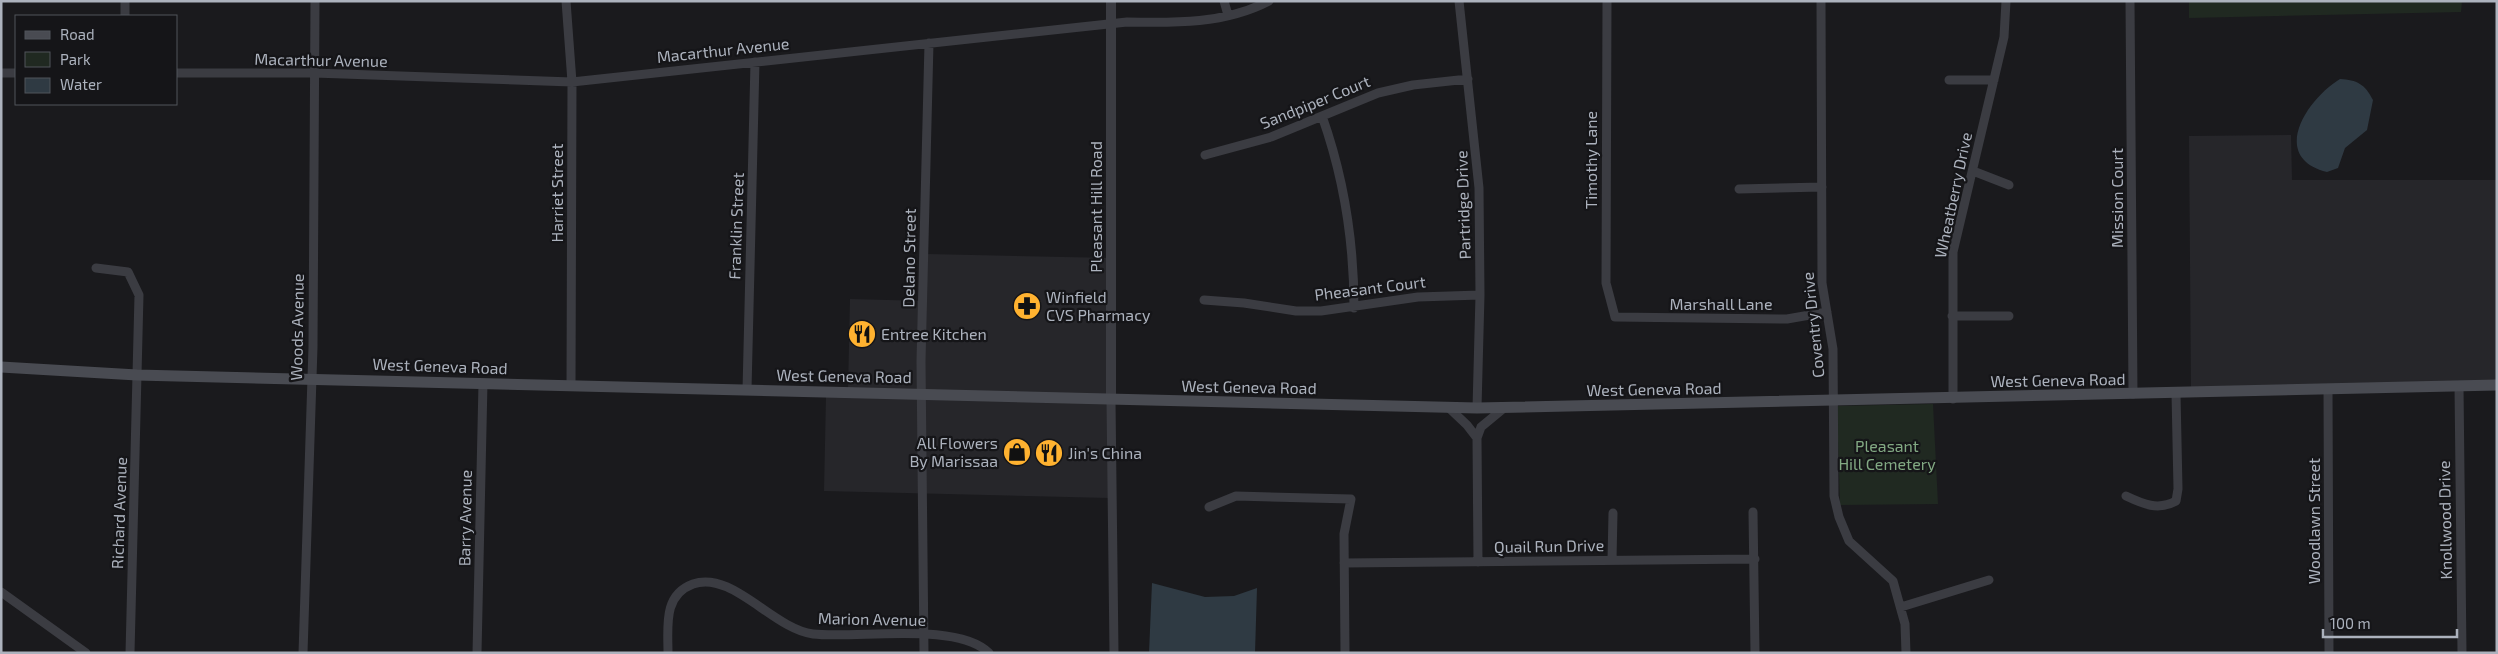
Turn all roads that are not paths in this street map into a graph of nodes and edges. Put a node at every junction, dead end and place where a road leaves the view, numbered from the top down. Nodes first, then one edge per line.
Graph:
1 (125, 1) edge
2 (315, 1) edge
3 (566, 1) edge
4 (1111, 1) edge
5 (1224, 1) edge
6 (1269, 1) edge
7 (1459, 1) edge
8 (1607, 1) edge
9 (1821, 1) edge
10 (2006, 1) edge
11 (2130, 1) edge
12 (125, 15) edge
13 (1228, 16) junction
14 (1111, 25) junction
15 (929, 43) junction
16 (755, 62) junction
17 (1, 73) edge
18 (15, 73) edge
19 (178, 73) edge
20 (314, 74) junction
21 (1468, 79) junction
22 (1949, 80) dead end
23 (1994, 80) junction
24 (572, 82) junction
25 (1322, 116) junction
26 (1205, 155) dead end
27 (1973, 171) junction
28 (2009, 185) dead end
29 (1822, 187) junction
30 (1739, 189) dead end
31 (96, 268) dead end
32 (1480, 294) junction
33 (1204, 300) dead end
34 (1354, 308) junction
35 (1827, 312) junction
36 (1952, 316) junction
37 (2009, 316) dead end
38 (1615, 317) joint
39 (1, 367) edge
40 (137, 375) junction
41 (312, 378) junction
42 (483, 383) junction
43 (2497, 385) edge
44 (571, 386) junction
45 (2459, 386) junction
46 (747, 390) junction
47 (2328, 390) junction
48 (2176, 393) junction
49 (922, 394) junction
50 (2133, 394) junction
51 (1952, 399) junction
52 (1111, 400) junction
53 (1835, 402) junction
54 (1448, 407) junction
55 (1477, 408) junction
56 (1504, 408) junction
57 (1476, 438) junction
58 (2126, 496) dead end
59 (1209, 507) dead end
60 (1753, 512) dead end
61 (1613, 513) dead end
62 (1755, 559) junction
63 (1612, 560) junction
64 (1478, 562) junction
65 (1344, 563) junction
66 (1988, 580) dead end
67 (1, 592) edge
68 (1901, 606) junction
69 (924, 634) junction
70 (86, 653) edge
71 (130, 653) edge
72 (303, 653) edge
73 (477, 653) edge
74 (668, 653) edge
75 (924, 653) edge
76 (989, 653) edge
77 (1114, 653) edge
78 (1345, 653) edge
79 (1755, 653) edge
80 (1906, 653) edge
81 (2329, 653) edge
82 (2462, 653) edge

1 - 12 street
2 - 20 street, Woods Avenue
3 - 24 street, Harriet Street
4 - 14 street, Pleasant Hill Road
5 - 13 street
6 - 13 street, Macarthur Avenue
7 - 21 street, Partridge Drive
8 - 38 street, Timothy Lane
9 - 29 street, Coventry Drive
10 - 23 street, Wheatberry Drive
11 - 50 street, Mission Court
13 - 14 street, Macarthur Avenue
14 - 15 street, Macarthur Avenue
14 - 52 street, Pleasant Hill Road
15 - 16 street, Macarthur Avenue
15 - 49 street, Delano Street
16 - 24 street, Macarthur Avenue
16 - 46 street, Franklin Street
17 - 18 street
19 - 20 street, Macarthur Avenue
20 - 24 street, Macarthur Avenue
20 - 41 street, Woods Avenue
21 - 25 street, Sandpiper Court
21 - 32 street, Partridge Drive
22 - 23 street
23 - 27 street, Wheatberry Drive
24 - 44 street, Harriet Street
25 - 26 street, Sandpiper Court
25 - 34 street
27 - 28 street
27 - 36 street, Wheatberry Drive
29 - 30 street
29 - 35 street, Coventry Drive
31 - 40 street, Richard Avenue
32 - 34 street, Pheasant Court
32 - 55 street, Partridge Drive
33 - 34 street, Pheasant Court
35 - 38 street, Marshall Lane
35 - 53 street, Coventry Drive
36 - 37 street
36 - 51 street, Wheatberry Drive
39 - 40 main road, West Geneva Road
40 - 41 main road, West Geneva Road
40 - 71 street, Richard Avenue
41 - 42 main road, West Geneva Road
41 - 72 street, Woods Avenue
42 - 44 main road, West Geneva Road
42 - 73 street, Barry Avenue
43 - 45 main road, West Geneva Road
44 - 46 main road, West Geneva Road
45 - 47 main road, West Geneva Road
45 - 82 street, Knollwood Drive
46 - 49 main road, West Geneva Road
47 - 48 main road, West Geneva Road
47 - 81 street, Woodlawn Street
48 - 50 main road, West Geneva Road
48 - 58 street
49 - 52 main road, West Geneva Road
49 - 69 street, Delano Street
50 - 51 main road, West Geneva Road
51 - 53 main road, West Geneva Road
52 - 54 main road, West Geneva Road
52 - 77 street, Pleasant Hill Road
53 - 56 main road, West Geneva Road
53 - 68 street, Coventry Drive
54 - 55 main road, West Geneva Road
54 - 57 street
55 - 56 main road, West Geneva Road
56 - 57 street
57 - 64 street
59 - 65 street
60 - 62 street
61 - 63 street
62 - 63 street, Quail Run Drive
62 - 79 street
63 - 64 street, Quail Run Drive
64 - 65 street, Quail Run Drive
65 - 78 street
66 - 68 street
67 - 70 street
68 - 80 street, Coventry Drive
69 - 74 street, Marion Avenue
69 - 75 street, Delano Street
69 - 76 street, Marion Avenue

